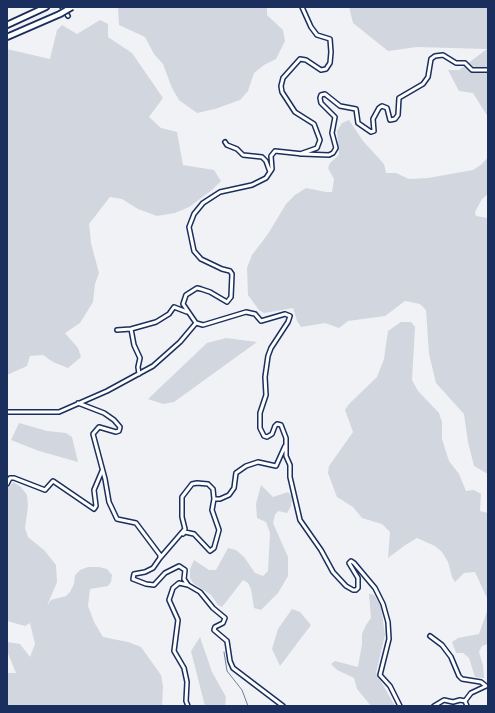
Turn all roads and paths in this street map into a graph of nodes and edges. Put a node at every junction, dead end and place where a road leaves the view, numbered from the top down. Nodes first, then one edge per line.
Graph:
1 (46, 7) edge
2 (62, 7) edge
3 (72, 7) edge
4 (302, 7) edge
5 (68, 16) dead end
6 (7, 25) edge
7 (7, 37) edge
8 (488, 70) edge
9 (225, 142) dead end
10 (300, 154) junction
11 (270, 172) junction
12 (189, 312) junction
13 (196, 323) junction
14 (130, 329) junction
15 (117, 330) dead end
16 (139, 374) junction
17 (78, 403) junction
18 (7, 412) edge
19 (286, 442) junction
20 (102, 471) junction
21 (7, 484) edge
22 (214, 499) junction
23 (182, 535) junction
24 (160, 558) junction
25 (188, 585) junction
26 (430, 636) dead end
27 (465, 701) junction
28 (188, 706) edge
29 (283, 706) edge
30 (400, 706) edge
31 (434, 706) edge
32 (467, 706) edge

1 - 6 highway
2 - 5 street
3 - 7 highway, bridge
4 - 10 street
8 - 10 street
9 - 11 street
10 - 11 street
11 - 12 street
12 - 13 street
12 - 14 street
13 - 16 street
13 - 19 street
14 - 15 street
14 - 16 street
16 - 17 street
17 - 18 street
17 - 20 street
19 - 22 street
19 - 30 street
20 - 21 street
20 - 24 street
22 - 23 street
22 - 23 street
23 - 24 street
24 - 25 street
25 - 28 street
25 - 29 street
26 - 27 street
27 - 31 street
27 - 32 street

